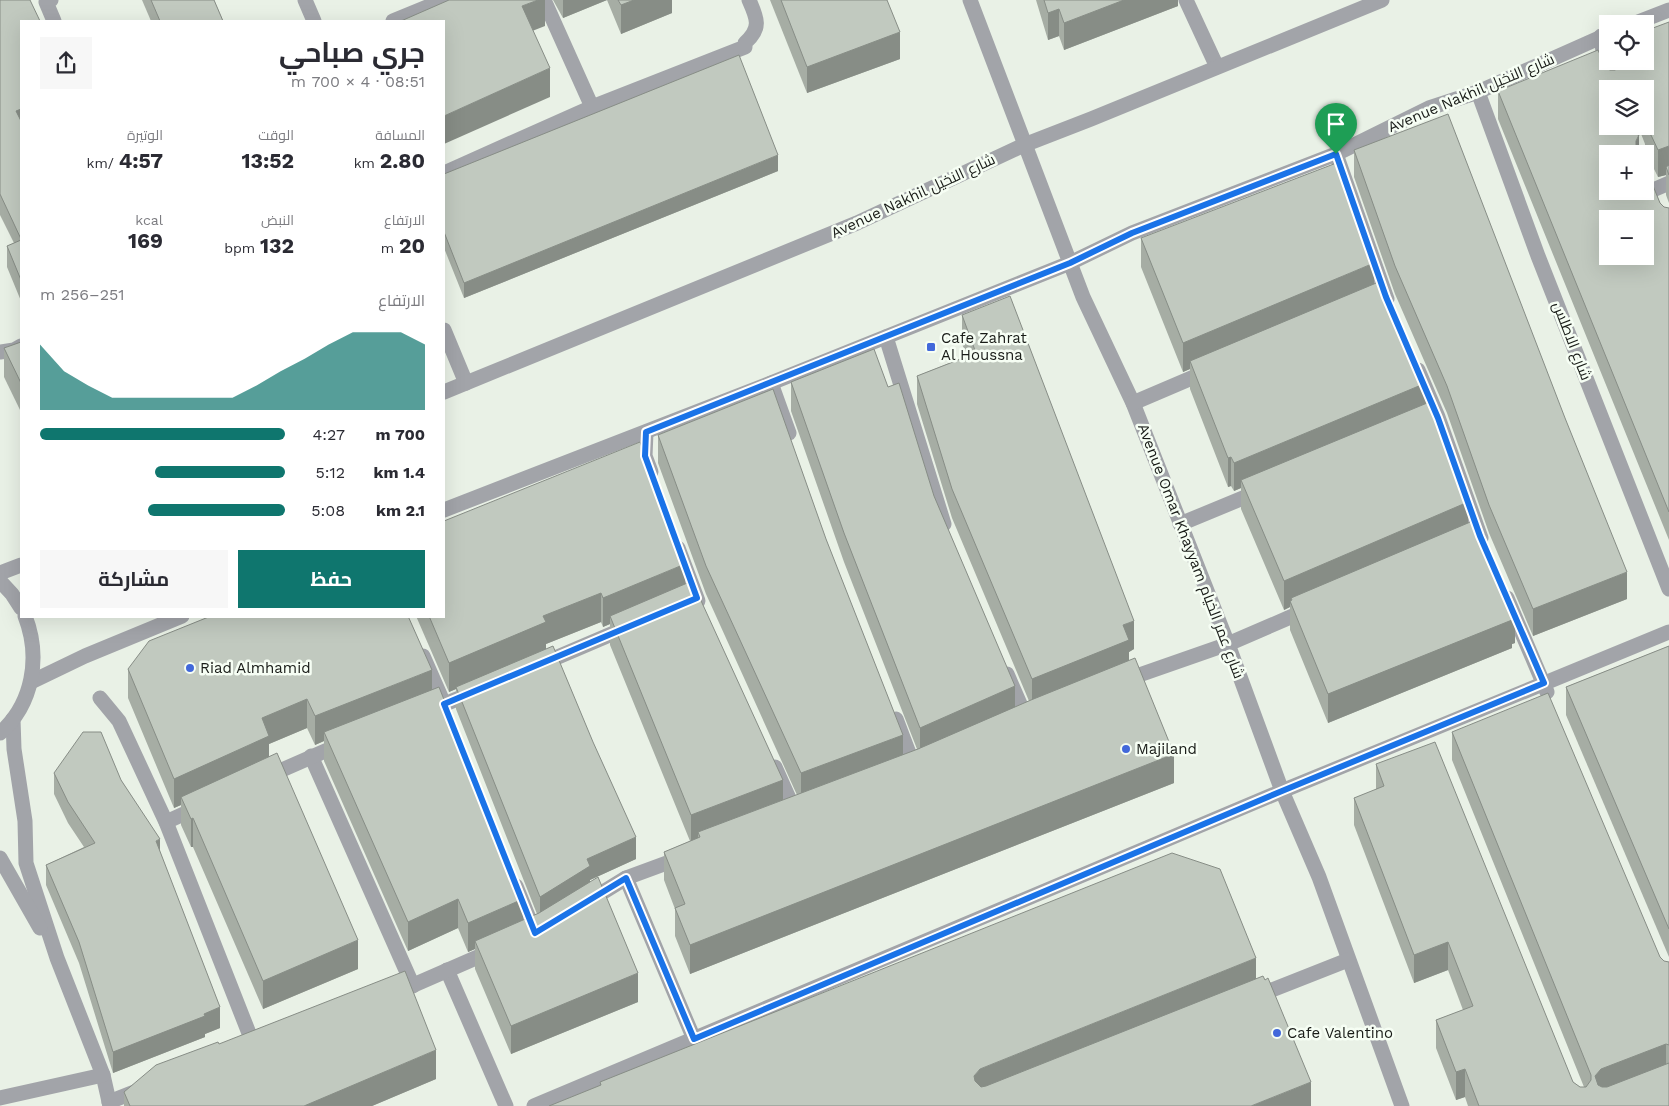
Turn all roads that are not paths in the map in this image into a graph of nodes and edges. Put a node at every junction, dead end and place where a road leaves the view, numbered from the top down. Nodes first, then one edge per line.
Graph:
1 (305, 0) edge
2 (444, 0) edge
3 (544, 0) edge
4 (749, 0) edge
5 (970, 0) edge
6 (1186, 0) edge
7 (1382, 0) edge
8 (47, 1) edge
9 (1669, 10) edge
10 (1654, 16) edge
11 (54, 20) edge
12 (314, 20) edge
13 (395, 20) edge
14 (1599, 37) edge
15 (1217, 67) junction
16 (1478, 92) junction
17 (592, 107) junction
18 (1024, 145) junction
19 (1336, 154) junction
20 (445, 173) edge
21 (1669, 183) edge
22 (1660, 205) edge
23 (1070, 263) junction
24 (1393, 314) edge
25 (445, 332) edge
26 (886, 337) junction
27 (20, 347) edge
28 (0, 352) edge
29 (1412, 357) edge
30 (1223, 365) edge
31 (466, 383) junction
32 (771, 383) junction
33 (445, 392) edge
34 (1133, 403) junction
35 (646, 432) junction
36 (793, 447) edge
37 (654, 483) edge
38 (1272, 486) edge
39 (445, 510) edge
40 (1180, 524) junction
41 (674, 536) edge
42 (951, 540) edge
43 (1488, 554) edge
44 (20, 565) edge
45 (0, 573) edge
46 (0, 581) edge
47 (1502, 588) edge
48 (1669, 589) edge
49 (1327, 602) edge
50 (20, 606) edge
51 (705, 616) edge
52 (26, 618) edge
53 (177, 618) edge
54 (643, 621) edge
55 (1669, 632) edge
56 (418, 643) edge
57 (1228, 644) junction
58 (1000, 657) edge
59 (526, 670) edge
60 (31, 682) junction
61 (1544, 683) junction
62 (490, 686) edge
63 (1107, 687) edge
64 (100, 698) dead end
65 (1551, 701) edge
66 (444, 704) junction
67 (890, 704) edge
68 (1044, 713) edge
69 (418, 715) edge
70 (13, 719) junction
71 (451, 722) edge
72 (1429, 730) junction
73 (0, 733) edge
74 (356, 739) edge
75 (1437, 748) edge
76 (767, 751) edge
77 (311, 756) junction
78 (932, 762) edge
79 (257, 781) edge
80 (1282, 791) junction
81 (212, 801) edge
82 (778, 821) edge
83 (166, 822) junction
84 (698, 851) edge
85 (0, 858) edge
86 (510, 871) edge
87 (626, 878) junction
88 (577, 908) edge
89 (552, 923) edge
90 (535, 933) junction
91 (57, 958) junction
92 (1348, 960) junction
93 (447, 970) junction
94 (412, 986) junction
95 (375, 1000) edge
96 (1239, 1004) edge
97 (694, 1039) junction
98 (254, 1046) edge
99 (103, 1075) junction
100 (154, 1084) edge
101 (565, 1091) junction
102 (0, 1098) edge
103 (110, 1104) edge
104 (506, 1106) edge
105 (534, 1106) edge
106 (572, 1106) edge
107 (1402, 1106) edge

1 - 12 street
2 - 13 street
3 - 17 street
4 - 17 street
5 - 18 street, Avenue Omar Khayyam شارع عمر الخيام
6 - 15 street
7 - 15 street, Avenue Nakhil شارع النخيل
8 - 11 street
9 - 10 street
14 - 16 street, Avenue Nakhil شارع النخيل
15 - 18 street, Avenue Nakhil شارع النخيل
16 - 19 street, Avenue Nakhil شارع النخيل
16 - 48 street, شارع الاطلس
17 - 20 street
18 - 23 street, Avenue Omar Khayyam شارع عمر الخيام
18 - 31 street, Avenue Nakhil شارع النخيل
19 - 23 street, Avenue Nakhil شارع النخيل
19 - 24 street
21 - 22 street
23 - 26 street, Avenue Nakhil شارع النخيل
23 - 34 street, Avenue Omar Khayyam شارع عمر الخيام
25 - 31 street
26 - 32 street, Avenue Nakhil شارع النخيل
26 - 42 street
27 - 28 street
29 - 43 street
30 - 34 street
31 - 33 street, Avenue Nakhil شارع النخيل
32 - 35 street, Avenue Nakhil شارع النخيل
32 - 36 street
34 - 40 street, Avenue Omar Khayyam شارع عمر الخيام
35 - 37 street
35 - 39 street, Avenue Nakhil شارع النخيل
38 - 40 street
40 - 57 street, Avenue Omar Khayyam شارع عمر الخيام
41 - 51 street
44 - 45 street
46 - 50 street
47 - 61 street
49 - 57 street
52 - 60 street
53 - 60 street
54 - 59 street
55 - 61 street
56 - 66 street
57 - 63 street
57 - 80 street, Avenue Omar Khayyam شارع عمر الخيام
58 - 68 street
60 - 70 street
61 - 65 street
61 - 72 street
62 - 66 street
64 - 83 street
66 - 69 street
66 - 71 street
67 - 78 street
70 - 73 street
70 - 91 street
72 - 75 street
72 - 80 street
74 - 77 street
76 - 82 street
77 - 79 street
77 - 94 street
80 - 92 street, Avenue Omar Khayyam شارع عمر الخيام
80 - 97 street
81 - 83 street
83 - 98 street
84 - 87 street
85 - 91 street
86 - 90 street
87 - 88 street
87 - 97 street
89 - 90 street
90 - 93 street
91 - 99 street
92 - 96 street
92 - 107 street, Avenue Omar Khayyam شارع عمر الخيام
93 - 94 street
93 - 104 street
94 - 95 street
97 - 101 street
99 - 102 street
99 - 103 street
100 - 103 street
101 - 105 street
101 - 106 street

